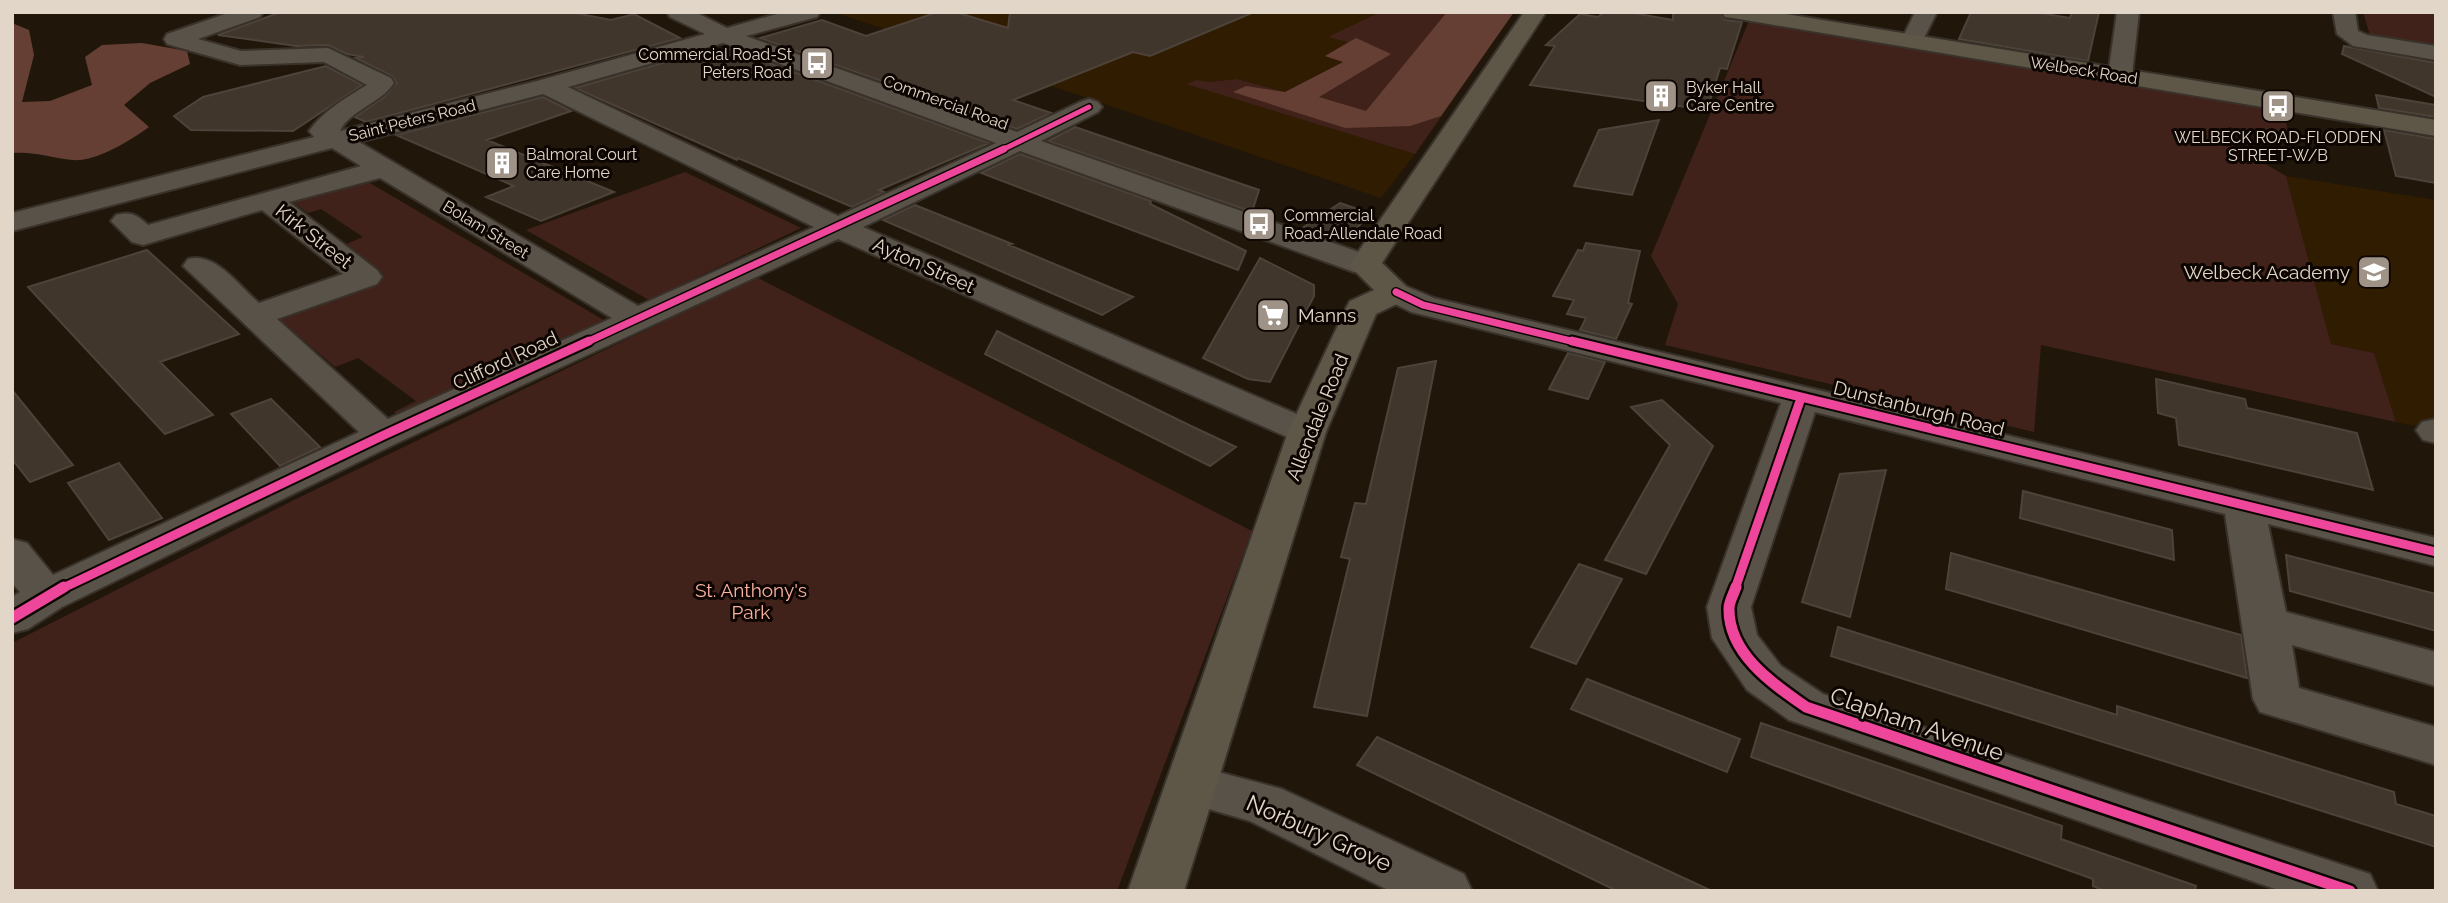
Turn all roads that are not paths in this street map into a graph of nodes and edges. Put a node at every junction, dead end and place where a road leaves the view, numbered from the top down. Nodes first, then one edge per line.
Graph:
1 (252, 12) edge
2 (678, 12) edge
3 (809, 12) edge
4 (1535, 12) edge
5 (1734, 12) edge
6 (1926, 12) edge
7 (2128, 12) edge
8 (2344, 12) edge
9 (727, 37) junction
10 (1912, 41) junction
11 (2436, 53) edge
12 (2120, 75) junction
13 (546, 86) junction
14 (1089, 107) dead end
15 (2436, 128) edge
16 (336, 139) junction
17 (1016, 143) junction
18 (385, 168) junction
19 (267, 199) junction
20 (127, 221) dead end
21 (12, 222) edge
22 (839, 228) junction
23 (1365, 265) junction
24 (199, 266) dead end
25 (1396, 292) junction
26 (254, 316) junction
27 (636, 320) junction
28 (1801, 398) junction
29 (1307, 432) junction
30 (384, 435) junction
31 (2244, 505) junction
32 (2436, 552) edge
33 (12, 553) edge
34 (29, 607) edge
35 (2266, 622) junction
36 (2436, 669) edge
37 (2436, 746) edge
38 (1192, 785) junction
39 (1156, 891) edge
40 (1444, 891) edge
41 (2350, 891) edge

1 - 16 street
2 - 9 street, Commercial Road
3 - 9 street, Saint Peters Road
4 - 23 main road
5 - 10 main road, Welbeck Road
6 - 10 street
7 - 12 street
8 - 11 street
9 - 13 street, Saint Peters Road
9 - 17 street, Commercial Road
10 - 12 main road, Welbeck Road
12 - 15 main road, Welbeck Road
13 - 16 street, Saint Peters Road
13 - 22 street, Ayton Street
14 - 17 street, Clifford Road
16 - 18 street, Bolam Street
16 - 21 street, Saint Peters Road
17 - 22 street, Clifford Road
17 - 23 street, Commercial Road
18 - 19 street, Kirk Street
18 - 27 street, Bolam Street
19 - 20 street, Kirk Street
19 - 26 street, Kirk Street
22 - 27 street, Clifford Road
22 - 29 street, Ayton Street
23 - 25 main road
24 - 26 street
25 - 28 street, Dunstanburgh Road
25 - 29 main road, Allendale Road
26 - 30 street
27 - 30 street, Clifford Road
28 - 31 street, Dunstanburgh Road
28 - 41 street, Clapham Avenue
29 - 38 main road, Allendale Road
30 - 34 street, Clifford Road
31 - 32 street, Dunstanburgh Road
31 - 35 street
33 - 34 street
35 - 36 street
35 - 37 street
38 - 39 main road, Allendale Road
38 - 40 street, Norbury Grove

